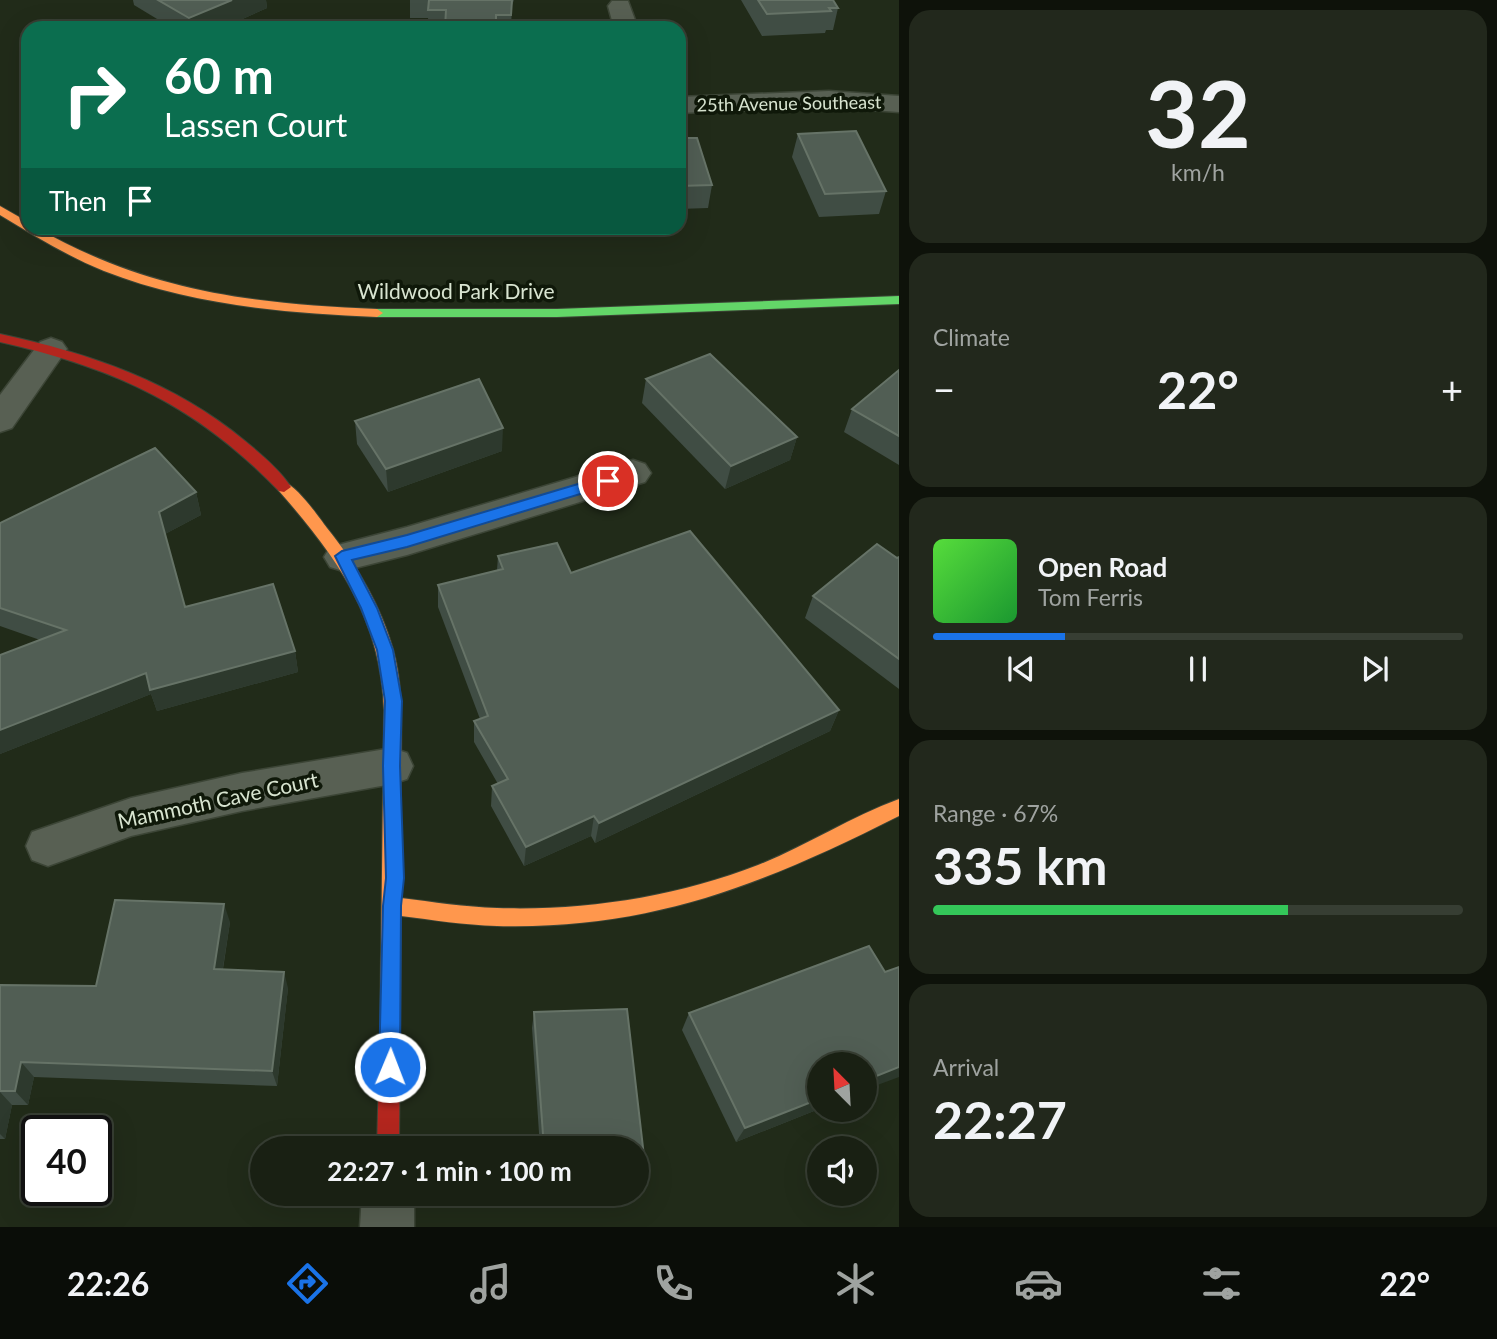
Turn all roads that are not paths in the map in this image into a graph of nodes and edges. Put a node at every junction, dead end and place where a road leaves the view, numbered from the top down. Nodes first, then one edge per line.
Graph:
1 (898, 104) edge
2 (686, 105) edge
3 (0, 210) edge
4 (21, 223) edge
5 (42, 235) edge
6 (898, 300) edge
7 (0, 338) edge
8 (51, 349) junction
9 (0, 420) edge
10 (633, 473) dead end
11 (342, 556) junction
12 (392, 766) junction
13 (898, 807) edge
14 (48, 846) dead end
15 (392, 906) junction
16 (388, 1136) edge
17 (387, 1206) edge
18 (387, 1227) edge

1 - 2 street, 25th Avenue Southeast
3 - 4 street, Wildwood Park Drive
5 - 6 street, Wildwood Park Drive
7 - 8 street
8 - 9 street
8 - 11 street
10 - 11 street
11 - 12 street
12 - 14 street, Mammoth Cave Court
12 - 15 street
13 - 15 street
15 - 16 street
17 - 18 street

